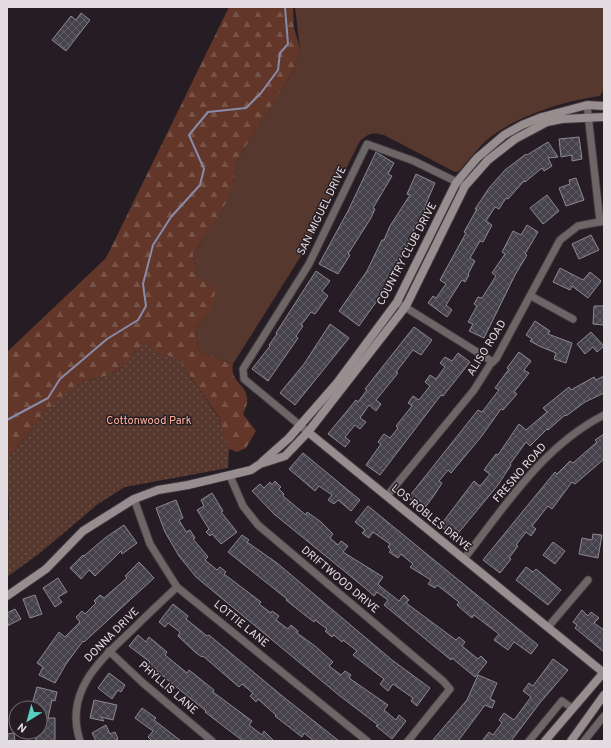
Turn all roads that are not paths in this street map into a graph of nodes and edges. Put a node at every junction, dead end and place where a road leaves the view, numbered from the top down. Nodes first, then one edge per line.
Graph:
1 (587, 105) junction
2 (604, 106) edge
3 (604, 117) edge
4 (589, 118) junction
5 (456, 183) junction
6 (465, 186) junction
7 (602, 222) edge
8 (531, 296) junction
9 (397, 302) junction
10 (406, 306) junction
11 (573, 319) dead end
12 (493, 362) junction
13 (244, 380) joint
14 (604, 415) edge
15 (300, 425) junction
16 (308, 432) junction
17 (260, 464) junction
18 (230, 476) junction
19 (387, 496) junction
20 (134, 499) junction
21 (464, 559) junction
22 (588, 580) dead end
23 (177, 586) junction
24 (7, 596) edge
25 (548, 627) junction
26 (109, 652) junction
27 (604, 673) edge
28 (604, 697) edge
29 (572, 708) junction
30 (604, 716) edge
31 (80, 741) edge
32 (212, 741) edge
33 (367, 741) edge
34 (408, 741) edge
35 (529, 741) edge
36 (545, 741) edge
37 (571, 741) edge
38 (584, 741) edge

1 - 2 street, COUNTRY CLUB DRIVE
1 - 4 street
1 - 5 street, COUNTRY CLUB DRIVE
3 - 4 street, COUNTRY CLUB DRIVE
4 - 6 street, COUNTRY CLUB DRIVE
4 - 7 street
5 - 6 street, SAN MIGUEL DRIVE
5 - 9 street, COUNTRY CLUB DRIVE
5 - 13 street, SAN MIGUEL DRIVE
6 - 10 street, COUNTRY CLUB DRIVE
7 - 8 street, ALISO ROAD
8 - 11 street
8 - 12 street, ALISO ROAD
9 - 10 street
9 - 15 street, COUNTRY CLUB DRIVE
10 - 12 street
10 - 16 street, COUNTRY CLUB DRIVE
12 - 19 street, ALISO ROAD
13 - 15 street, LOS ROBLES DRIVE
14 - 21 street, FRESNO ROAD
15 - 16 street, LOS ROBLES DRIVE
15 - 17 street, COUNTRY CLUB DRIVE
16 - 17 street, COUNTRY CLUB DRIVE
16 - 19 street, LOS ROBLES DRIVE
17 - 18 street, COUNTRY CLUB DRIVE
18 - 20 street, COUNTRY CLUB DRIVE
18 - 34 street, DRIFTWOOD DRIVE
19 - 21 street, LOS ROBLES DRIVE
20 - 23 street, LOTTIE LANE
20 - 24 street, COUNTRY CLUB DRIVE
21 - 25 street, LOS ROBLES DRIVE
22 - 25 street
23 - 26 street, DONNA DRIVE
23 - 33 street, LOTTIE LANE
25 - 27 street, LOS ROBLES DRIVE
26 - 31 street, DONNA DRIVE
26 - 32 street, PHYLLIS LANE
27 - 29 street
28 - 37 street
29 - 35 street
29 - 36 street
30 - 38 street

